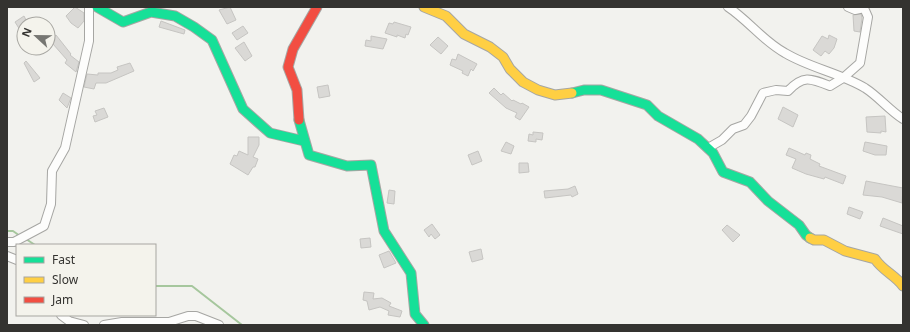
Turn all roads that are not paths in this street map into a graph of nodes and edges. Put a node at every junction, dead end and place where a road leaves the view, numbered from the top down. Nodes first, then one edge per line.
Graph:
1 (89, 7) edge
2 (97, 7) edge
3 (317, 7) edge
4 (424, 7) edge
5 (728, 7) edge
6 (848, 7) edge
7 (843, 78) junction
8 (903, 119) edge
9 (304, 141) junction
10 (708, 148) junction
11 (7, 242) edge
12 (903, 286) edge
13 (62, 316) edge
14 (84, 325) edge
15 (104, 325) edge
16 (220, 325) edge
17 (424, 325) edge

1 - 11 street
2 - 9 street
3 - 9 street
4 - 10 street
5 - 7 street
6 - 7 street
7 - 8 street
7 - 10 street
9 - 17 street
10 - 12 street
13 - 14 street
15 - 16 street

